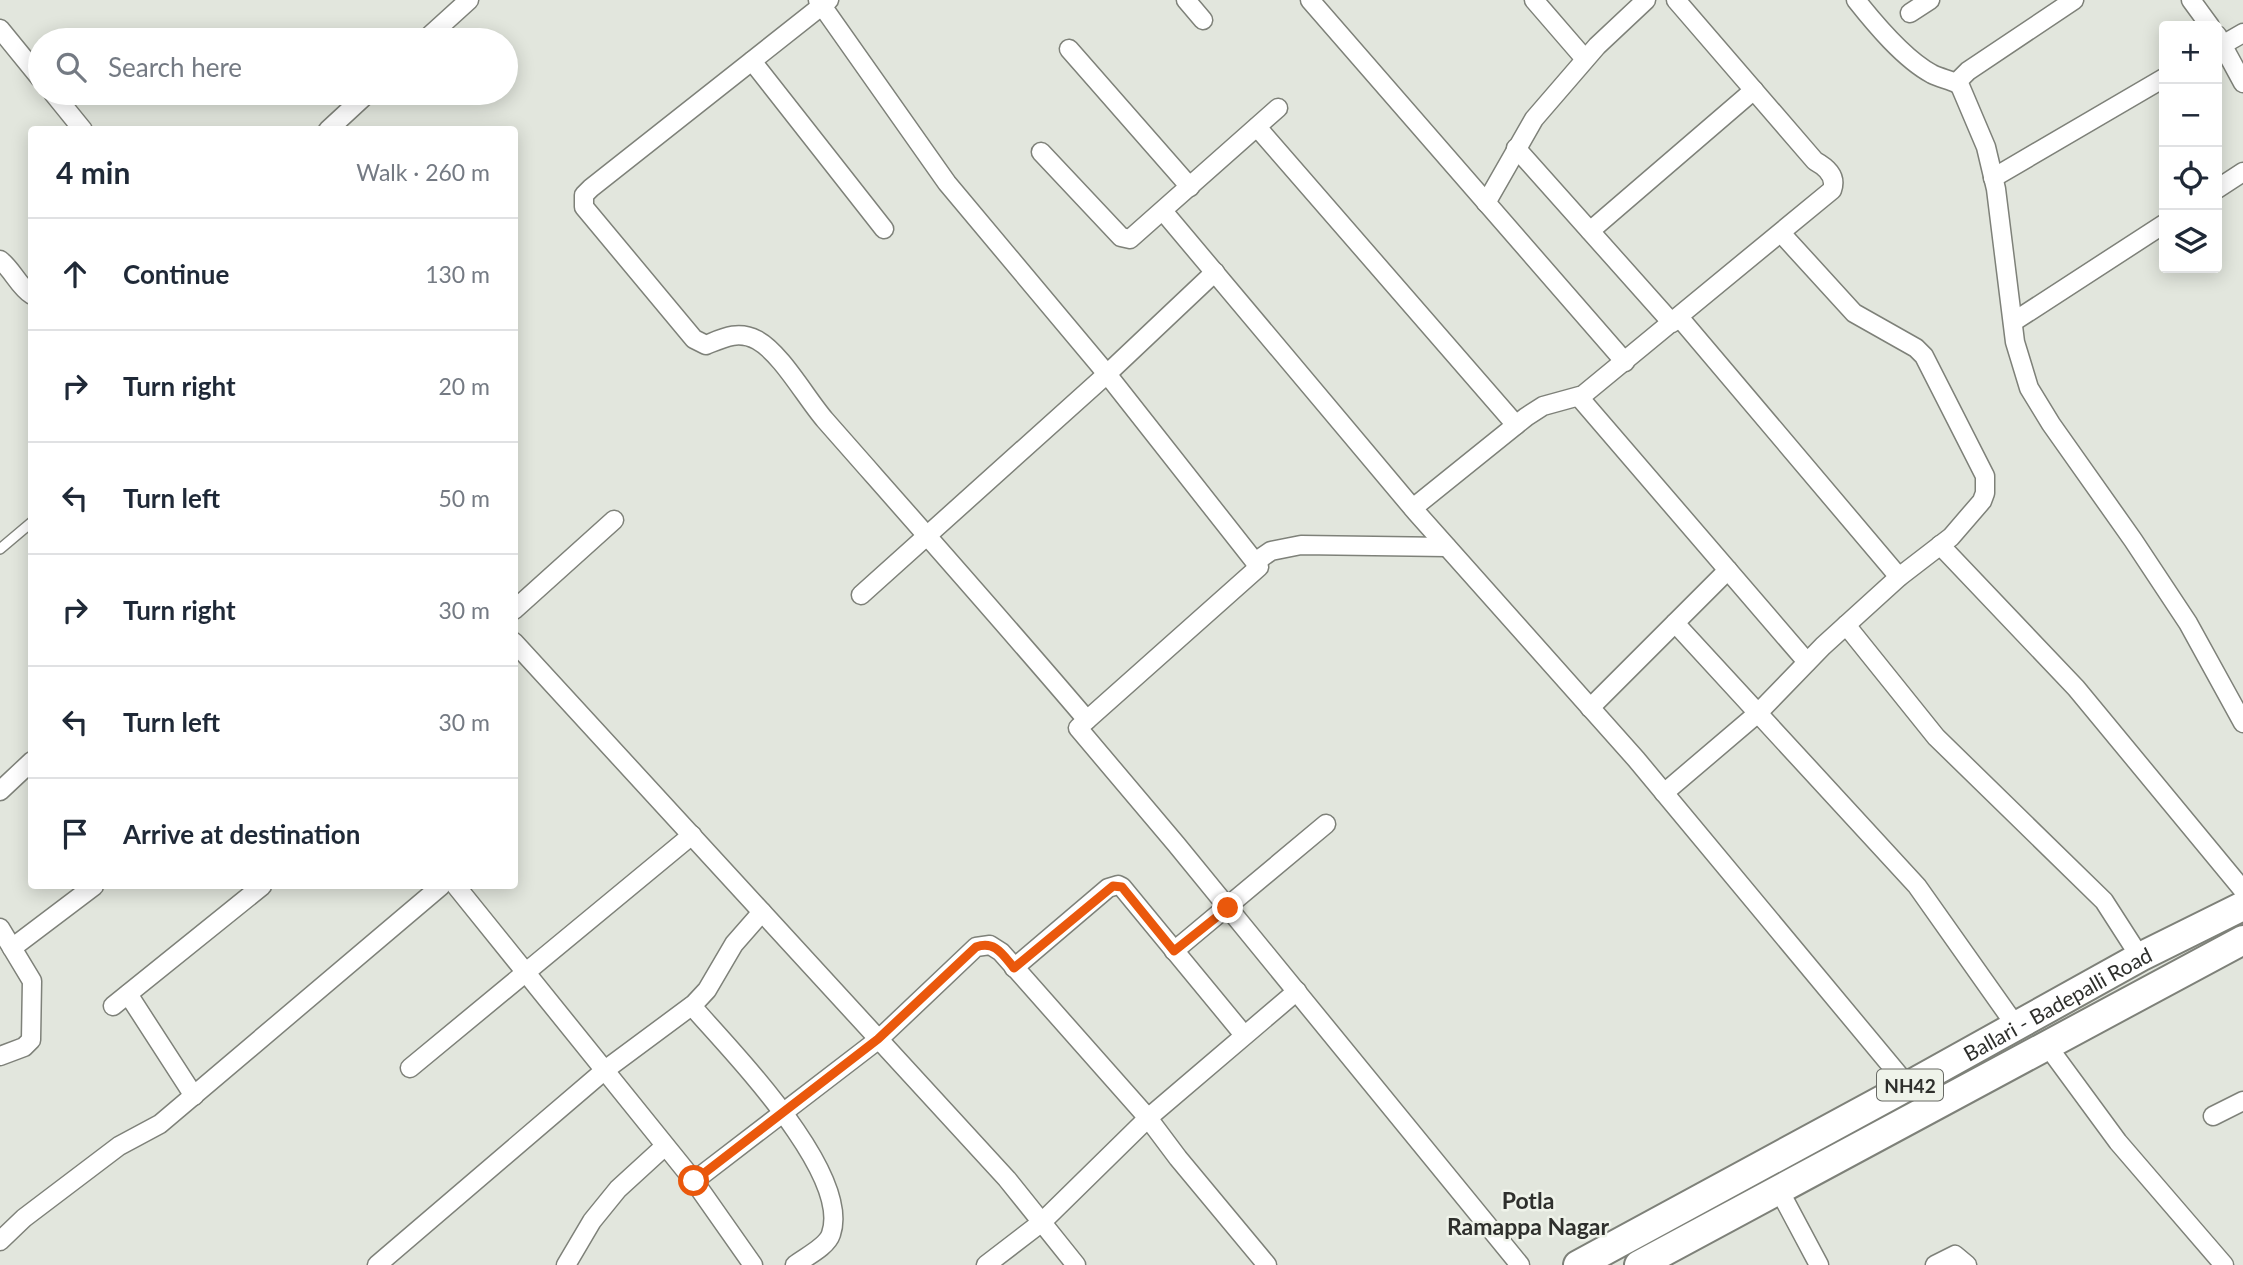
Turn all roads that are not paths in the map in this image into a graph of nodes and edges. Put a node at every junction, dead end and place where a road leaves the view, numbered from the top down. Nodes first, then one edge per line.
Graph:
1 (469, 0) edge
2 (1186, 0) edge
3 (1310, 0) edge
4 (1534, 0) edge
5 (1646, 0) edge
6 (1676, 0) edge
7 (1856, 0) edge
8 (1930, 0) edge
9 (2074, 0) edge
10 (2191, 0) edge
11 (823, 2) edge
12 (1910, 13) dead end
13 (1203, 20) dead end
14 (2206, 21) edge
15 (438, 28) edge
16 (0, 29) edge
17 (2243, 33) edge
18 (2222, 41) edge
19 (2222, 47) edge
20 (1069, 49) dead end
21 (1586, 59) junction
22 (752, 61) junction
23 (28, 63) edge
24 (2159, 81) edge
25 (2243, 83) edge
26 (1958, 84) junction
27 (1754, 90) junction
28 (63, 105) edge
29 (355, 105) edge
30 (1278, 108) dead end
31 (80, 126) edge
32 (332, 126) edge
33 (1257, 127) junction
34 (1516, 148) junction
35 (1041, 152) dead end
36 (2243, 172) edge
37 (1993, 178) junction
38 (2222, 186) edge
39 (1190, 187) junction
40 (1486, 203) junction
41 (1163, 211) junction
42 (2159, 227) edge
43 (884, 229) dead end
44 (1590, 231) junction
45 (1781, 233) junction
46 (0, 260) edge
47 (1215, 272) junction
48 (28, 292) edge
49 (1676, 320) junction
50 (2013, 322) junction
51 (1625, 362) junction
52 (1107, 374) junction
53 (1579, 397) junction
54 (1517, 425) junction
55 (1413, 508) junction
56 (614, 520) dead end
57 (28, 525) edge
58 (928, 535) junction
59 (1940, 545) junction
60 (1447, 547) junction
61 (0, 549) edge
62 (1255, 562) junction
63 (1728, 570) junction
64 (1899, 577) junction
65 (861, 595) dead end
66 (518, 606) edge
67 (1675, 623) junction
68 (1846, 625) junction
69 (518, 646) edge
70 (1807, 662) junction
71 (1590, 708) junction
72 (1758, 713) junction
73 (1087, 720) junction
74 (2243, 723) edge
75 (28, 765) edge
76 (0, 791) edge
77 (1664, 793) junction
78 (1326, 824) dead end
79 (692, 835) junction
80 (90, 889) edge
81 (258, 889) edge
82 (437, 889) edge
83 (458, 889) edge
84 (2243, 890) edge
85 (2243, 906) edge
86 (1228, 908) junction
87 (762, 912) junction
88 (0, 928) edge
89 (2243, 940) edge
90 (12, 948) junction
91 (1174, 951) junction
92 (2140, 957) junction
93 (1014, 968) junction
94 (527, 972) junction
95 (1297, 991) junction
96 (128, 994) junction
97 (113, 1006) dead end
98 (692, 1006) junction
99 (2016, 1026) junction
100 (1244, 1035) junction
101 (878, 1039) junction
102 (2046, 1044) junction
103 (0, 1056) edge
104 (410, 1068) dead end
105 (605, 1070) junction
106 (1908, 1087) junction
107 (194, 1096) junction
108 (2243, 1101) edge
109 (783, 1112) junction
110 (2213, 1116) dead end
111 (1148, 1118) junction
112 (665, 1146) junction
113 (694, 1181) junction
114 (1778, 1188) junction
115 (1042, 1222) junction
116 (0, 1241) edge
117 (377, 1265) edge
118 (566, 1265) edge
119 (753, 1265) edge
120 (795, 1265) edge
121 (986, 1265) edge
122 (1076, 1265) edge
123 (1267, 1265) edge
124 (1520, 1265) edge
125 (1577, 1265) edge
126 (1639, 1265) edge
127 (1819, 1265) edge
128 (1935, 1265) edge
129 (1967, 1265) edge
130 (2224, 1265) edge

1 - 15 street
2 - 13 street
3 - 40 street
4 - 21 street
5 - 21 street
6 - 27 street
7 - 26 street
8 - 12 street
9 - 26 street
10 - 14 street
11 - 22 street
11 - 52 street
16 - 23 street
17 - 18 street
19 - 25 street
20 - 39 street
21 - 34 street
22 - 43 street
22 - 58 street
24 - 37 street
26 - 37 street
27 - 44 street
27 - 45 street
28 - 31 street
29 - 32 street
30 - 33 street
33 - 39 street
33 - 54 street
34 - 40 street
34 - 44 street
35 - 41 street
36 - 38 street
37 - 50 street
39 - 41 street
40 - 51 street
41 - 47 street
42 - 50 street
44 - 49 street
45 - 49 street
45 - 59 street
46 - 48 street
47 - 52 street
47 - 55 street
49 - 51 street
49 - 64 street
50 - 74 street
51 - 53 street
52 - 58 street
52 - 62 street
53 - 54 street
53 - 63 street
54 - 55 street
55 - 60 street
56 - 66 street
57 - 61 lane
58 - 65 street
58 - 73 street
59 - 64 street
59 - 84 street
60 - 62 street
60 - 71 street
62 - 73 street
63 - 67 street
63 - 70 street
64 - 68 street
67 - 71 street
67 - 72 street
68 - 70 street
68 - 92 street
69 - 79 street
70 - 72 street
71 - 77 street
72 - 77 street
72 - 99 street
73 - 86 street
75 - 76 street
77 - 106 street
78 - 86 street
79 - 87 street
79 - 94 street
80 - 90 street
81 - 96 street
82 - 107 street
83 - 94 street
85 - 92 highway, Ballari - Badepalli Road / NH42
86 - 91 street
86 - 95 street
87 - 98 street
87 - 101 street
88 - 90 street
89 - 102 highway, Ballari - Badepalli Road / NH42
90 - 103 street
91 - 93 street
91 - 100 street
92 - 99 highway, Ballari - Badepalli Road / NH42
93 - 101 street
93 - 111 street
94 - 104 street
94 - 105 street
95 - 100 street
95 - 124 street
96 - 97 street
96 - 107 street
98 - 105 street
98 - 109 street
99 - 106 highway, Ballari - Badepalli Road / NH42
100 - 111 street
101 - 109 street
101 - 115 street
102 - 114 highway, Ballari - Badepalli Road / NH42
102 - 130 street
105 - 112 street
105 - 117 street
106 - 125 highway, Ballari - Badepalli Road / NH42
107 - 116 street
108 - 110 street
109 - 113 street
109 - 120 street
111 - 115 street
111 - 123 street
112 - 113 street
112 - 118 street
113 - 119 street
114 - 126 highway, Ballari - Badepalli Road / NH42
114 - 127 street
115 - 121 street
115 - 122 street
128 - 129 street

